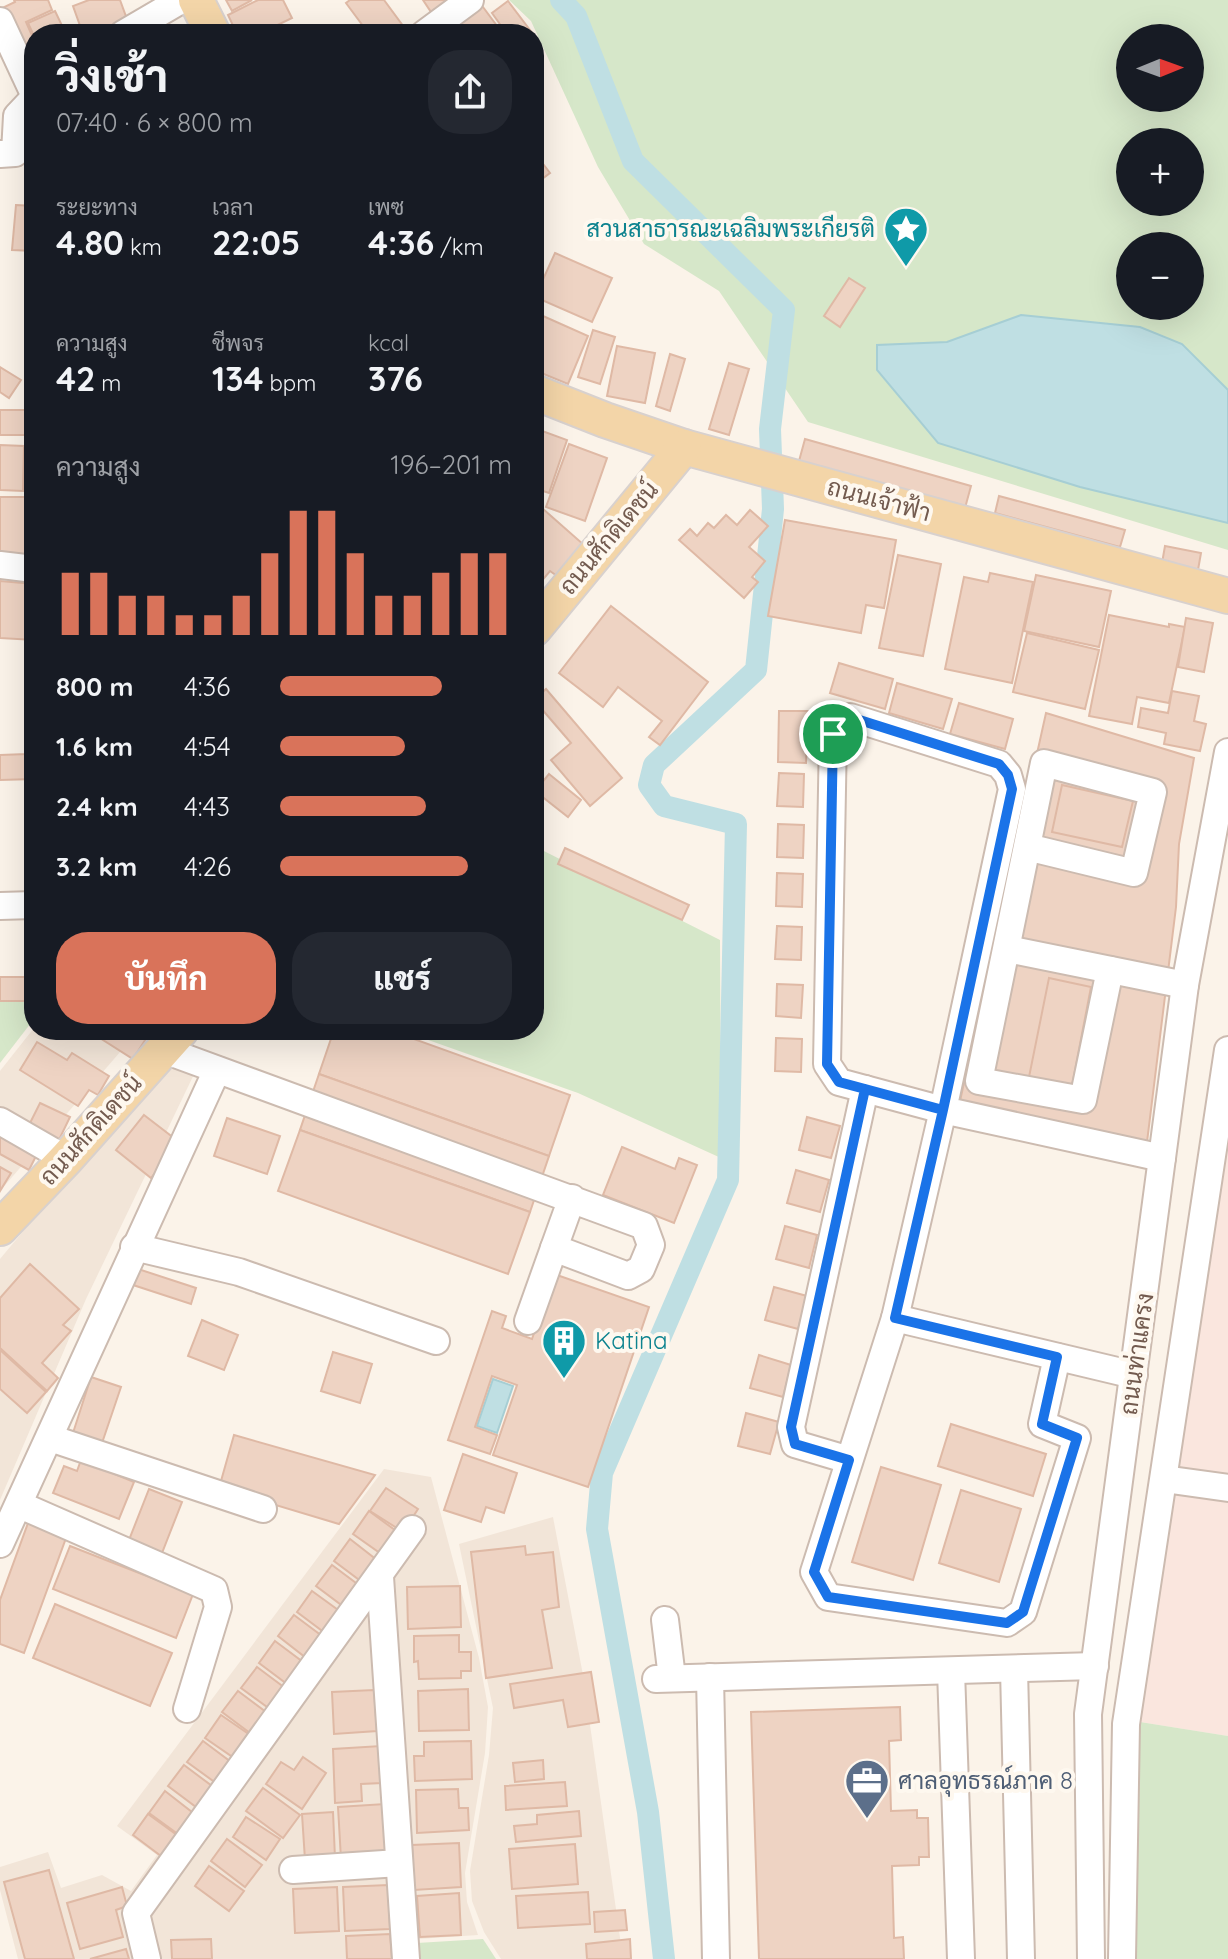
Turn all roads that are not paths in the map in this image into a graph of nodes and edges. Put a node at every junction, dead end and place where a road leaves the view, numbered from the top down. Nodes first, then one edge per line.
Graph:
1 (181, 0) edge
2 (196, 0) edge
3 (470, 0) edge
4 (0, 21) edge
5 (140, 24) edge
6 (208, 24) edge
7 (438, 24) edge
8 (24, 74) edge
9 (24, 108) edge
10 (16, 154) edge
11 (544, 396) edge
12 (605, 420) junction
13 (684, 447) junction
14 (634, 507) junction
15 (0, 565) edge
16 (24, 568) edge
17 (1228, 596) edge
18 (544, 617) edge
19 (1228, 752) edge
20 (1027, 847) junction
21 (24, 905) edge
22 (0, 906) edge
23 (1007, 949) junction
24 (1110, 970) junction
25 (1185, 985) junction
26 (172, 1040) edge
27 (1228, 1050) edge
28 (217, 1070) junction
29 (865, 1089) junction
30 (943, 1110) junction
31 (0, 1121) edge
32 (1221, 1136) edge
33 (1162, 1158) junction
34 (66, 1159) junction
35 (572, 1198) junction
36 (0, 1228) edge
37 (134, 1247) junction
38 (554, 1248) junction
39 (895, 1318) junction
40 (528, 1321) dead end
41 (436, 1341) dead end
42 (1057, 1357) junction
43 (1134, 1375) junction
44 (50, 1438) junction
45 (849, 1460) junction
46 (1164, 1479) junction
47 (1228, 1488) edge
48 (20, 1505) junction
49 (263, 1509) dead end
50 (412, 1529) dead end
51 (0, 1544) edge
52 (380, 1577) junction
53 (665, 1620) dead end
54 (1095, 1666) junction
55 (1014, 1669) junction
56 (951, 1671) junction
57 (710, 1677) junction
58 (187, 1709) dead end
59 (1090, 1835) junction
60 (1124, 1836) junction
61 (399, 1863) junction
62 (293, 1870) dead end
63 (147, 1959) edge
64 (406, 1959) edge
65 (716, 1959) edge
66 (961, 1959) edge
67 (1021, 1959) edge
68 (1091, 1959) edge
69 (1122, 1959) edge

1 - 5 street
2 - 6 main road
3 - 7 street
4 - 8 street
9 - 10 street
11 - 12 main road, ถนนเจ้าฟ้า
12 - 13 main road, ถนนเจ้าฟ้า
12 - 14 main road
13 - 14 main road, ถนนศักดิเดชน์
13 - 17 main road, ถนนเจ้าฟ้า
14 - 18 main road, ถนนศักดิเดชน์
15 - 16 street
19 - 25 street, ถนนท่าแครง
20 - 20 street
20 - 23 street
21 - 22 street
23 - 24 street
23 - 24 street
24 - 25 street
25 - 33 street, ถนนท่าแครง
26 - 28 street
26 - 34 main road, ถนนศักดิเดชน์
27 - 32 street, ถนนท่าแครง
28 - 35 street
28 - 37 street
29 - 30 street
29 - 30 street
29 - 45 street
30 - 33 street
30 - 39 street
31 - 34 street
32 - 46 street, ถนนท่าแครง
33 - 43 street, ถนนท่าแครง
34 - 36 main road, ถนนศักดิเดชน์
35 - 38 street
35 - 38 street
37 - 41 street
37 - 44 street
38 - 40 street
39 - 42 street
39 - 45 street
42 - 43 street
42 - 45 street
43 - 54 street, ถนนท่าแครง
44 - 48 street
44 - 49 street
46 - 47 street
46 - 60 street, ถนนท่าแครง
48 - 51 street
48 - 58 street
50 - 52 street
52 - 61 street
52 - 63 street
53 - 57 street
54 - 55 street
54 - 59 street, ถนนท่าแครง
55 - 56 street
55 - 67 street
56 - 57 street
56 - 66 street
57 - 65 street
59 - 60 street
59 - 68 street, ถนนท่าแครง
60 - 69 street, ถนนท่าแครง
61 - 62 street
61 - 64 street

